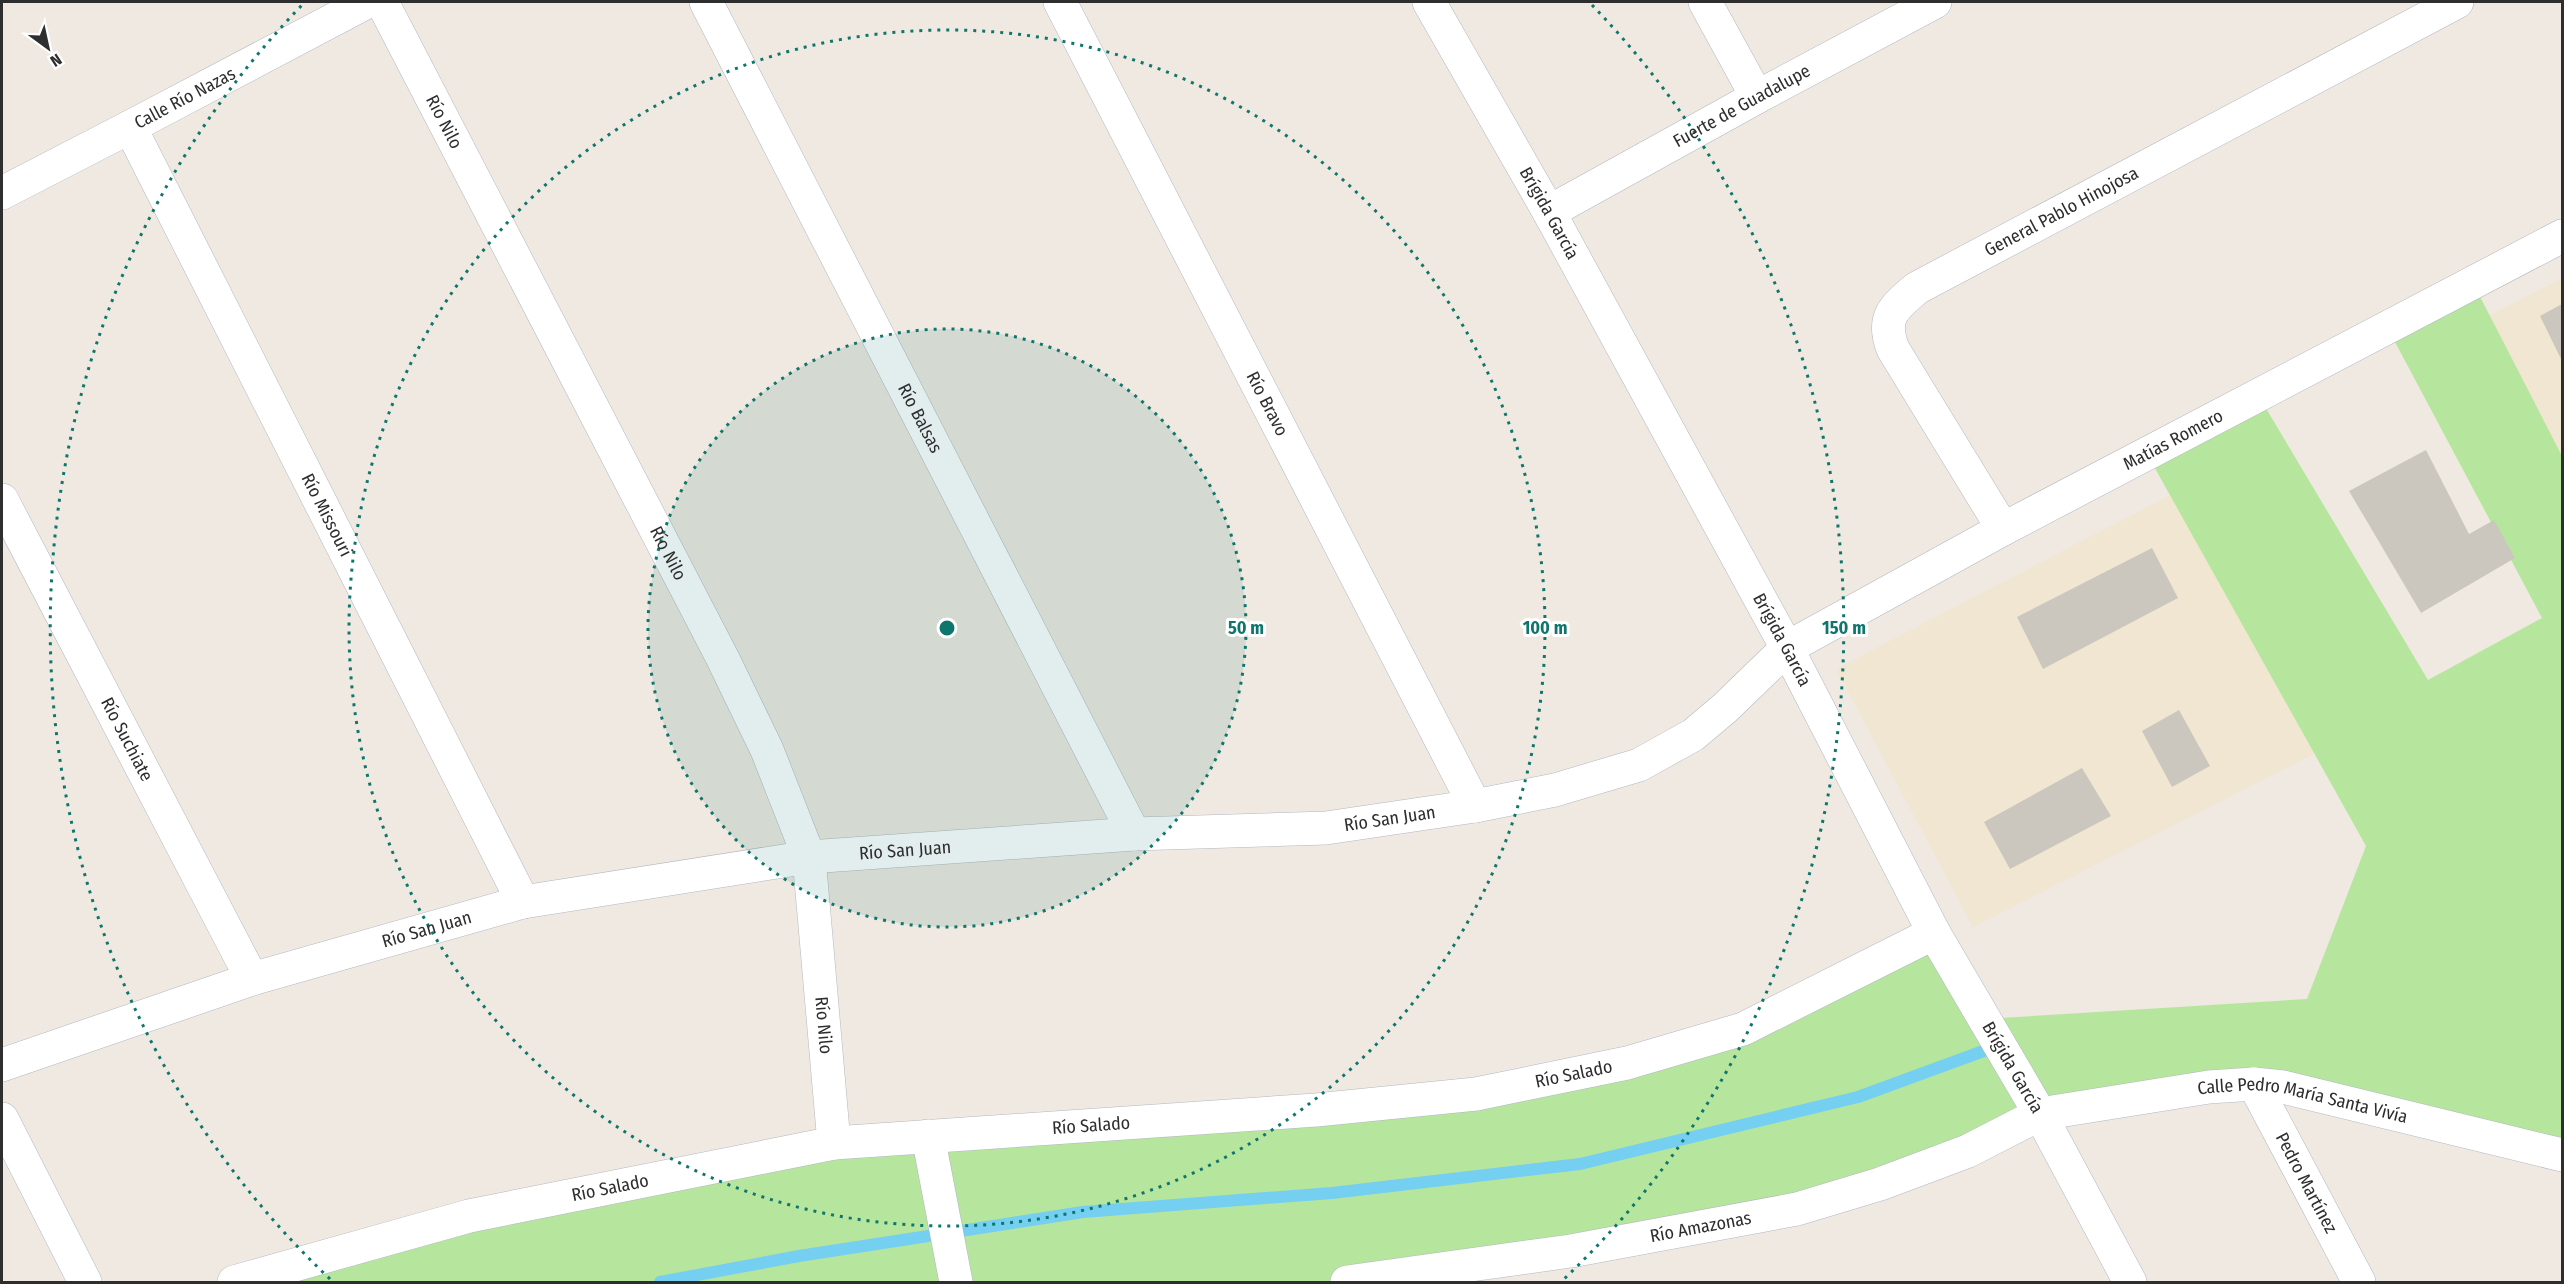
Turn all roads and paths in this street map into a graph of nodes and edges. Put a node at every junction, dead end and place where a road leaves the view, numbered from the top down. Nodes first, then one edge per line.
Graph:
1 (367, 2) edge
2 (382, 2) edge
3 (706, 2) edge
4 (1060, 2) edge
5 (1429, 2) edge
6 (1705, 2) edge
7 (1935, 2) edge
8 (2457, 2) edge
9 (1757, 97) junction
10 (130, 127) junction
11 (2, 193) edge
12 (1549, 213) junction
13 (2562, 236) edge
14 (2, 500) edge
15 (2003, 529) junction
16 (1787, 648) junction
17 (1475, 806) junction
18 (1134, 834) junction
19 (809, 857) junction
20 (523, 902) junction
21 (1934, 933) junction
22 (252, 979) junction
23 (2, 1065) edge
24 (2254, 1084) junction
25 (2040, 1114) junction
26 (2, 1119) edge
27 (928, 1137) junction
28 (834, 1143) junction
29 (2562, 1155) edge
30 (85, 1282) edge
31 (234, 1282) edge
32 (956, 1282) edge
33 (1347, 1282) edge
34 (2130, 1282) edge
35 (2360, 1282) edge

1 - 10 street, Calle Río Nazas
2 - 19 street, Río Nilo
3 - 18 street, Río Balsas
4 - 17 street, Río Bravo
5 - 12 street, Brígida García
6 - 9 street
7 - 9 street, Fuerte de Guadalupe
8 - 15 street, General Pablo Hinojosa
9 - 12 street, Fuerte de Guadalupe
10 - 11 street, Calle Río Nazas
10 - 20 street, Río Missouri
12 - 16 street, Brígida García
13 - 15 street, Matías Romero
14 - 22 street, Río Suchiate
15 - 16 street, Matías Romero
16 - 17 street, Río San Juan
16 - 21 street, Brígida García
17 - 18 street, Río San Juan
18 - 19 street, Río San Juan
19 - 20 street, Río San Juan
19 - 28 street, Río Nilo
20 - 22 street, Río San Juan
21 - 25 street, Brígida García
21 - 27 street, Río Salado
22 - 23 street, Río San Juan
24 - 25 street, Calle Pedro María Santa Vivía
24 - 29 street, Calle Pedro María Santa Vivía
24 - 35 street, Pedro Martínez
25 - 33 street, Río Amazonas
25 - 34 street, Brígida García
26 - 30 street
27 - 28 street, Río Salado
27 - 32 street
28 - 31 street, Río Salado

